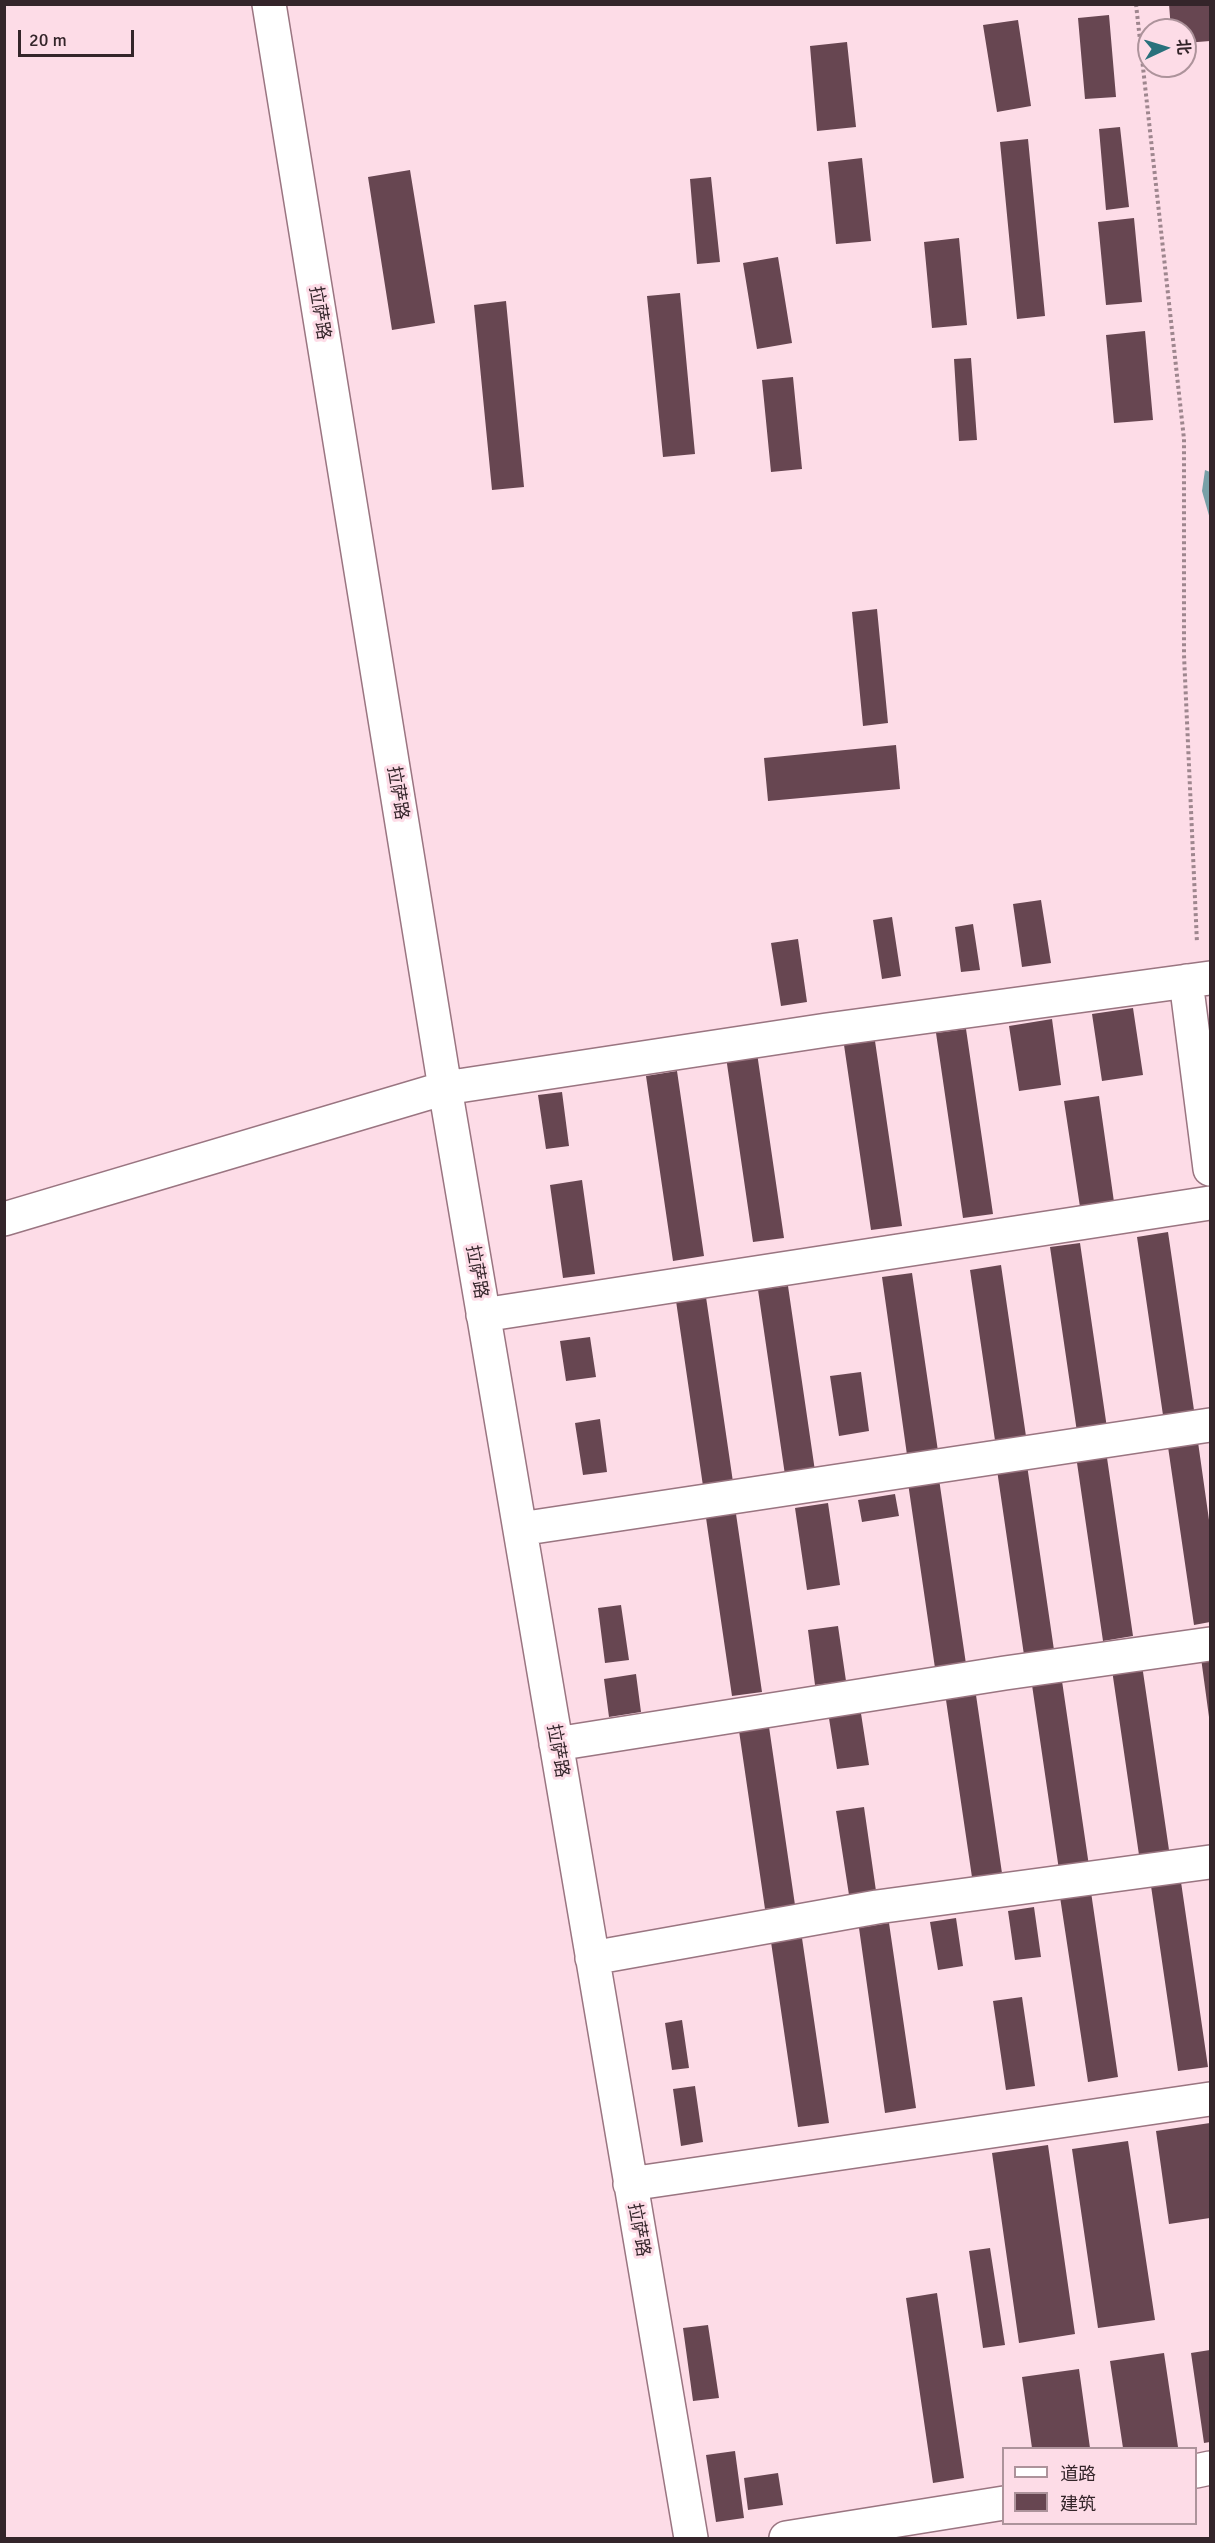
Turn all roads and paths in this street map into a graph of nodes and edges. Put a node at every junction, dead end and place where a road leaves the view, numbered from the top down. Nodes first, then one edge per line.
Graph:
1 (269, 4) edge
2 (1136, 4) edge
3 (1198, 979) edge
4 (445, 1088) junction
5 (1210, 1169) edge
6 (1210, 1203) edge
7 (4, 1219) edge
8 (483, 1315) junction
9 (1210, 1425) edge
10 (520, 1529) junction
11 (1210, 1644) edge
12 (556, 1744) junction
13 (1210, 1862) edge
14 (592, 1958) junction
15 (1210, 2099) edge
16 (630, 2184) junction
17 (1002, 2503) edge
18 (691, 2538) edge
19 (786, 2538) edge

1 - 4 street, 拉萨路
2 - 3 path
3 - 4 street
3 - 5 street
4 - 7 street
4 - 8 street, 拉萨路
6 - 8 street
8 - 10 street, 拉萨路
9 - 10 street
10 - 12 street, 拉萨路
11 - 12 street
12 - 14 street, 拉萨路
13 - 14 street
14 - 16 street, 拉萨路
15 - 16 street
16 - 18 street, 拉萨路
17 - 19 street

